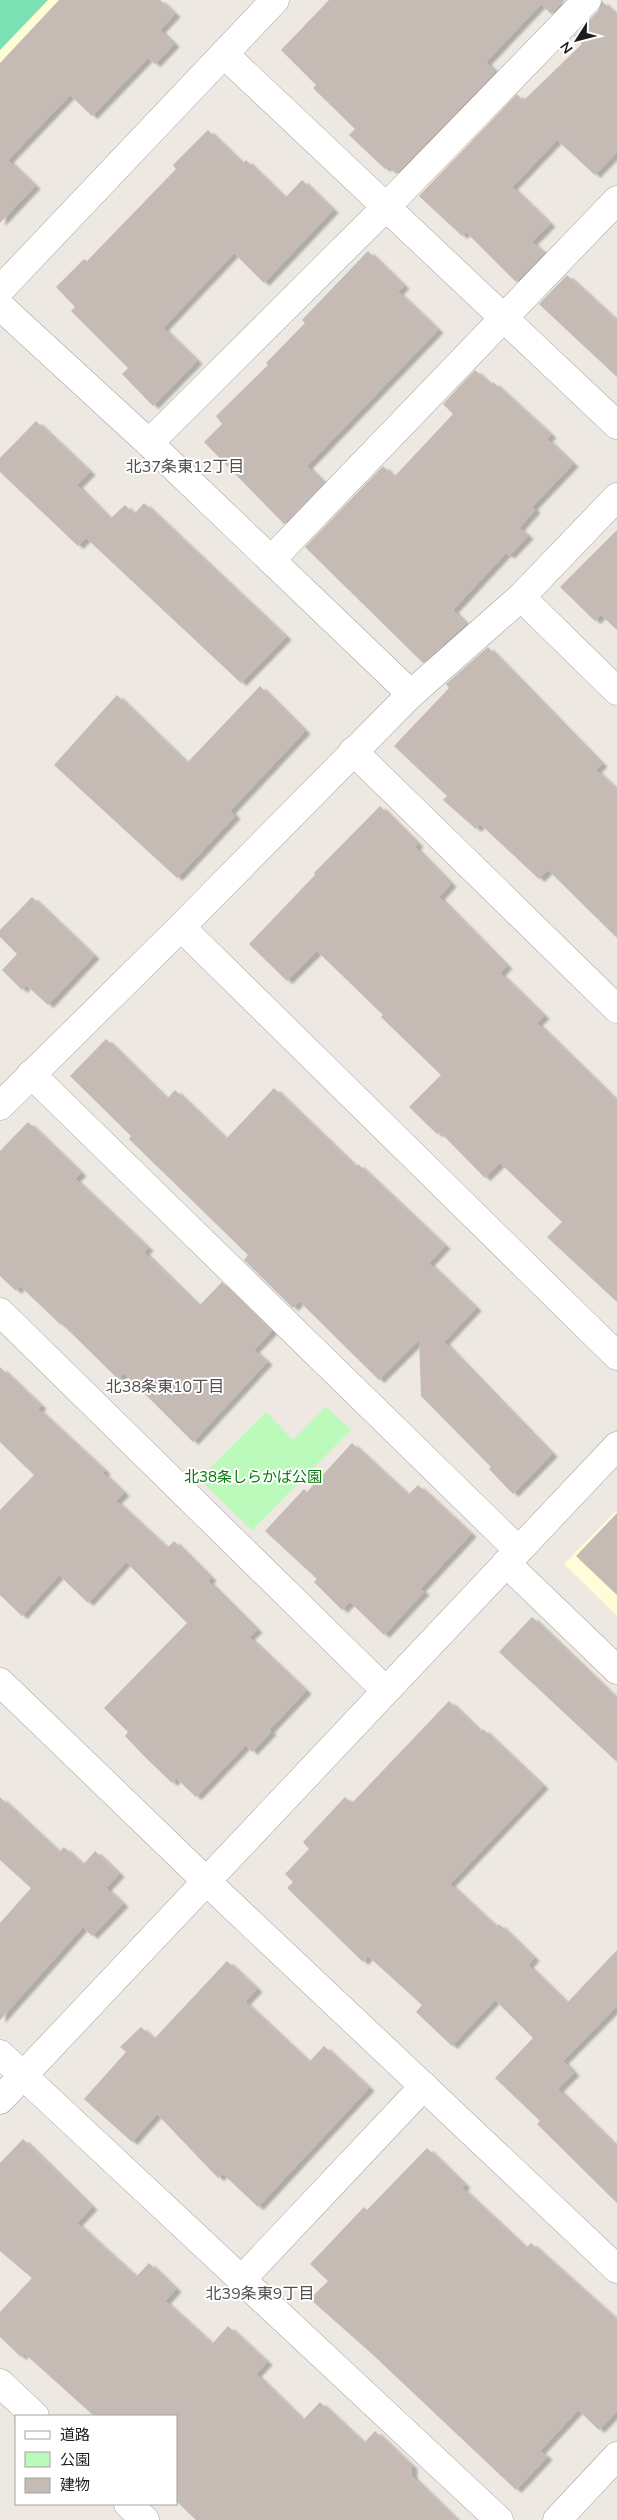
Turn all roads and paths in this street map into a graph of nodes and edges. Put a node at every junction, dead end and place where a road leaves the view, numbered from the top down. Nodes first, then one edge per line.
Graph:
1 (276, 0) edge
2 (587, 0) edge
3 (224, 54) junction
4 (617, 200) edge
5 (386, 207) junction
6 (0, 290) edge
7 (0, 306) edge
8 (504, 318) junction
9 (617, 426) edge
10 (149, 443) junction
11 (617, 498) edge
12 (270, 560) junction
13 (521, 597) junction
14 (617, 691) edge
15 (411, 694) junction
16 (353, 751) junction
17 (181, 927) junction
18 (617, 1009) edge
19 (31, 1074) junction
20 (0, 1106) edge
21 (0, 1312) edge
22 (617, 1356) edge
23 (617, 1446) edge
24 (512, 1557) junction
25 (617, 1670) edge
26 (0, 1682) edge
27 (385, 1690) junction
28 (205, 1880) junction
29 (0, 2054) edge
30 (24, 2076) junction
31 (424, 2086) junction
32 (0, 2100) edge
33 (617, 2268) edge
34 (242, 2279) junction
35 (0, 2384) edge
36 (34, 2415) edge
37 (617, 2456) edge
38 (129, 2505) edge
39 (145, 2520) edge
40 (499, 2520) edge
41 (557, 2520) edge

1 - 3 street
2 - 5 street
3 - 5 street
3 - 6 street
4 - 8 street
5 - 8 street
5 - 10 street
7 - 10 street
8 - 9 street
8 - 12 street
10 - 12 street
11 - 13 street
12 - 15 street
13 - 14 street
13 - 15 street
15 - 16 street
16 - 17 street
16 - 18 street
17 - 19 street
17 - 22 street
19 - 20 street
19 - 24 street
21 - 27 street
23 - 24 street
24 - 25 street
24 - 27 street
26 - 28 street
27 - 28 street
28 - 30 street
28 - 31 street
29 - 30 street
30 - 32 street
30 - 34 street
31 - 33 street
31 - 34 street
34 - 40 street
35 - 36 street
37 - 41 street
38 - 39 street

